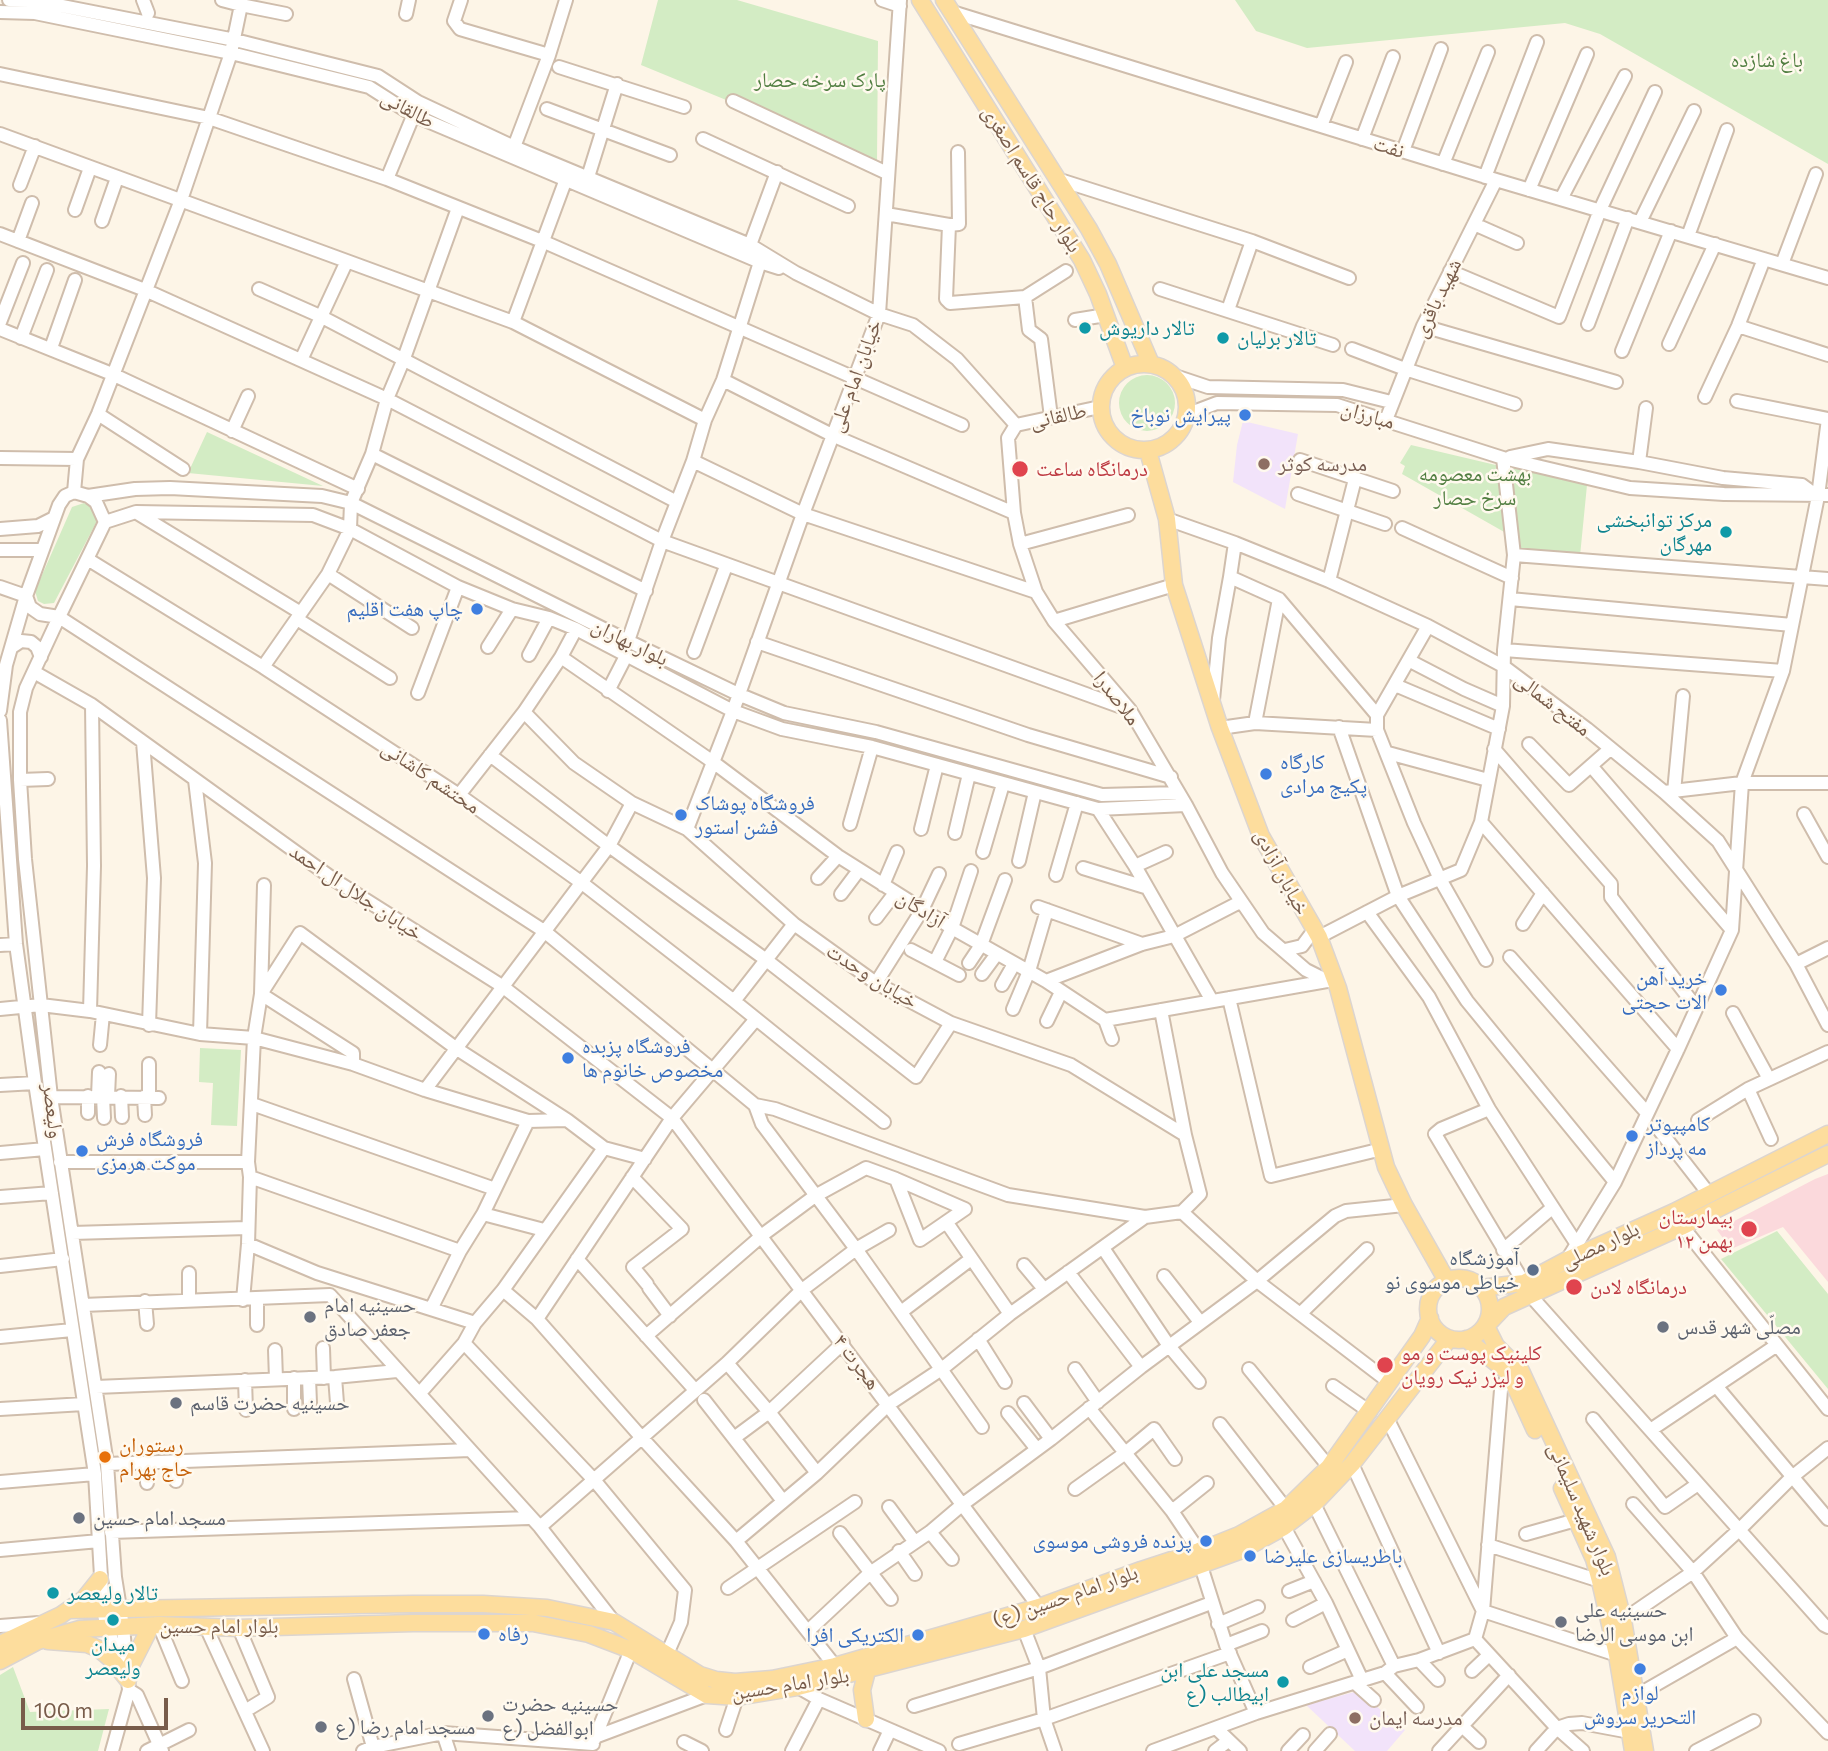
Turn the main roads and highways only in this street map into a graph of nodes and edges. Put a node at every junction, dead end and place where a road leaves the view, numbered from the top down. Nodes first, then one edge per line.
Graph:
1 (920, 0) edge
2 (948, 6) edge
3 (1134, 325) junction
4 (1113, 335) junction
5 (1151, 365) junction
6 (1125, 368) junction
7 (1148, 451) junction
8 (1828, 1133) edge
9 (1828, 1153) edge
10 (1447, 1281) junction
11 (1481, 1288) junction
12 (1527, 1289) junction
13 (1430, 1318) junction
14 (1486, 1326) junction
15 (1449, 1339) junction
16 (1466, 1339) junction
17 (1200, 1559) junction
18 (108, 1578) road end
19 (412, 1604) junction
20 (68, 1610) junction
21 (614, 1622) joint
22 (413, 1623) junction
23 (155, 1626) junction
24 (38, 1641) junction
25 (0, 1644) edge
26 (0, 1661) edge
27 (867, 1671) junction
28 (866, 1719) road end
29 (1633, 1751) edge
30 (1645, 1751) edge

1 - 4 main road, بلوار حاج قاسم اصغری
2 - 3 main road, بلوار حاج قاسم اصغری
3 - 4 main road
3 - 5 main road, بلوار حاج قاسم اصغری
4 - 6 main road, بلوار حاج قاسم اصغری
5 - 6 main road
5 - 7 main road
6 - 7 main road
7 - 10 main road, خیابان آزادی
8 - 12 main road, بلوار مصلی
9 - 12 main road, بلوار مصلی
10 - 11 main road
10 - 13 main road
11 - 12 main road, بلوار مصلی
11 - 14 main road
12 - 14 main road, بلوار مصلی
13 - 15 main road
13 - 17 main road, بلوار امام حسین (ع)
14 - 16 main road
14 - 30 main road, بلوار شهید سلیمانی
15 - 16 main road
15 - 17 main road, بلوار امام حسین
16 - 29 main road, بلوار شهید سلیمانی
17 - 21 main road, بلوار امام حسین (ع)
17 - 27 main road, بلوار امام حسین
18 - 20 main road
19 - 20 main road, بلوار امام حسین
19 - 21 main road, بلوار امام حسین
19 - 22 main road
20 - 25 main road, بلوار امام حسین
22 - 23 main road, بلوار امام حسین
22 - 27 main road, بلوار امام حسین
23 - 24 main road, بلوار امام حسین
23 - 24 main road
24 - 26 main road, بلوار امام حسین
27 - 28 main road

